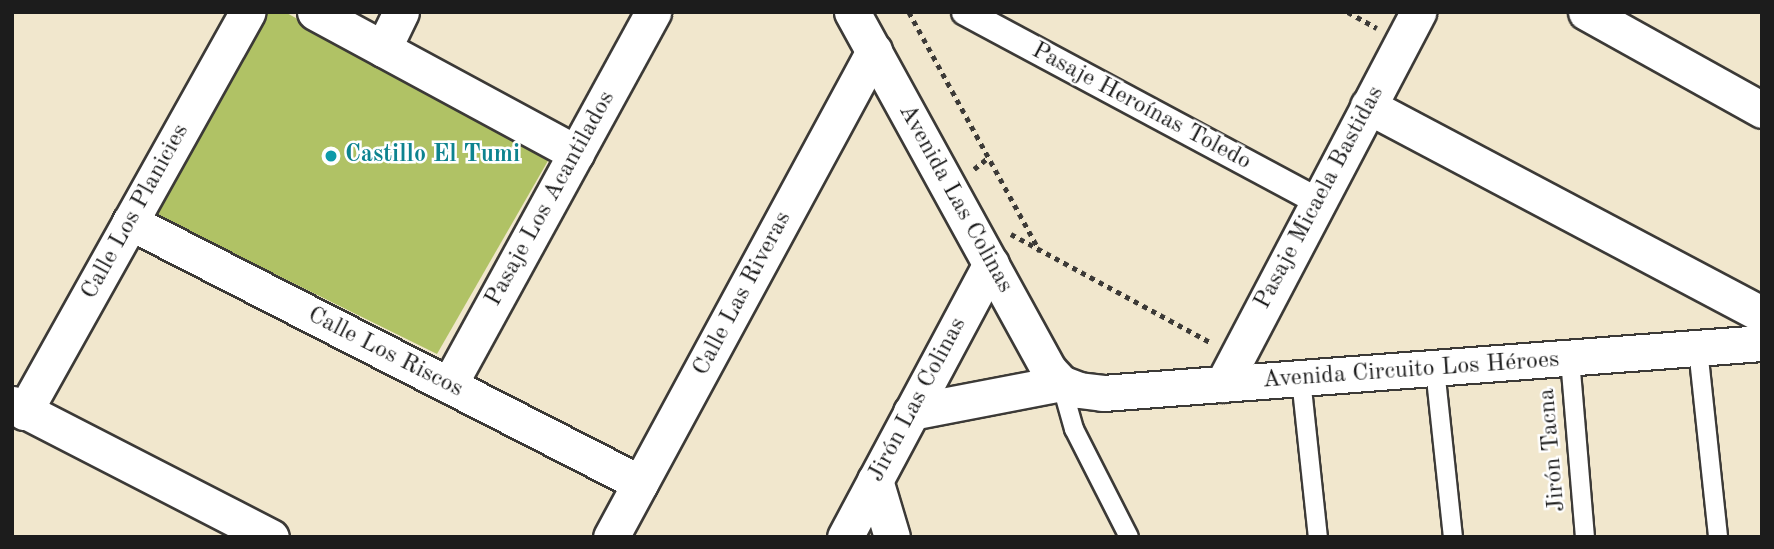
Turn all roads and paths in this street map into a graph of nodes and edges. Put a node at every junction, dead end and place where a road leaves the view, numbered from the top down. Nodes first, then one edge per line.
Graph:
1 (248, 12) edge
2 (315, 12) edge
3 (401, 12) edge
4 (653, 12) edge
5 (852, 12) edge
6 (909, 12) edge
7 (964, 12) edge
8 (1348, 12) edge
9 (1418, 12) edge
10 (1586, 12) edge
11 (1380, 30) dead end
12 (383, 49) junction
13 (874, 51) junction
14 (1368, 106) junction
15 (1762, 110) edge
16 (576, 153) junction
17 (1318, 201) junction
18 (130, 222) junction
19 (998, 250) junction
20 (1040, 251) junction
21 (1759, 327) edge
22 (1698, 349) junction
23 (1570, 359) junction
24 (1434, 369) junction
25 (1230, 370) junction
26 (1301, 379) junction
27 (1061, 383) junction
28 (449, 386) junction
29 (18, 408) edge
30 (911, 412) junction
31 (875, 480) junction
32 (640, 483) junction
33 (271, 537) edge
34 (611, 537) edge
35 (845, 537) edge
36 (892, 537) edge
37 (1129, 537) edge
38 (1318, 537) edge
39 (1452, 537) edge
40 (1585, 537) edge
41 (1718, 537) edge

1 - 18 street, Calle Los Planicies
2 - 12 street
3 - 12 street
4 - 16 street, Pasaje Los Acantilados
5 - 13 street, Avenida Las Colinas
6 - 20 path
7 - 17 street, Pasaje Heroínas Toledo
8 - 11 path
9 - 14 street, Pasaje Micaela Bastidas
10 - 15 street
12 - 16 street
13 - 19 street, Avenida Las Colinas
13 - 32 street, Calle Las Riveras
14 - 17 street, Pasaje Micaela Bastidas
14 - 21 street
16 - 28 street, Pasaje Los Acantilados
17 - 25 street, Pasaje Micaela Bastidas
18 - 28 street, Calle Los Riscos
18 - 29 street, Calle Los Planicies
19 - 20 path
19 - 27 street, Avenida Las Colinas
19 - 30 street, Jirón Las Colinas
20 - 25 path
21 - 22 street, Avenida Circuito Los Héroes
22 - 23 street, Avenida Circuito Los Héroes
22 - 41 lane
23 - 24 street, Avenida Circuito Los Héroes
23 - 40 lane, Jirón Tacna
24 - 26 street, Avenida Circuito Los Héroes
24 - 39 lane
25 - 26 street, Avenida Circuito Los Héroes
25 - 27 street, Avenida Circuito Los Héroes
26 - 38 lane
27 - 30 street
27 - 37 lane
28 - 32 street, Calle Los Riscos
29 - 33 street
30 - 31 street, Jirón Las Colinas
31 - 35 street, Jirón Las Colinas
31 - 36 street
32 - 34 street, Calle Las Riveras

